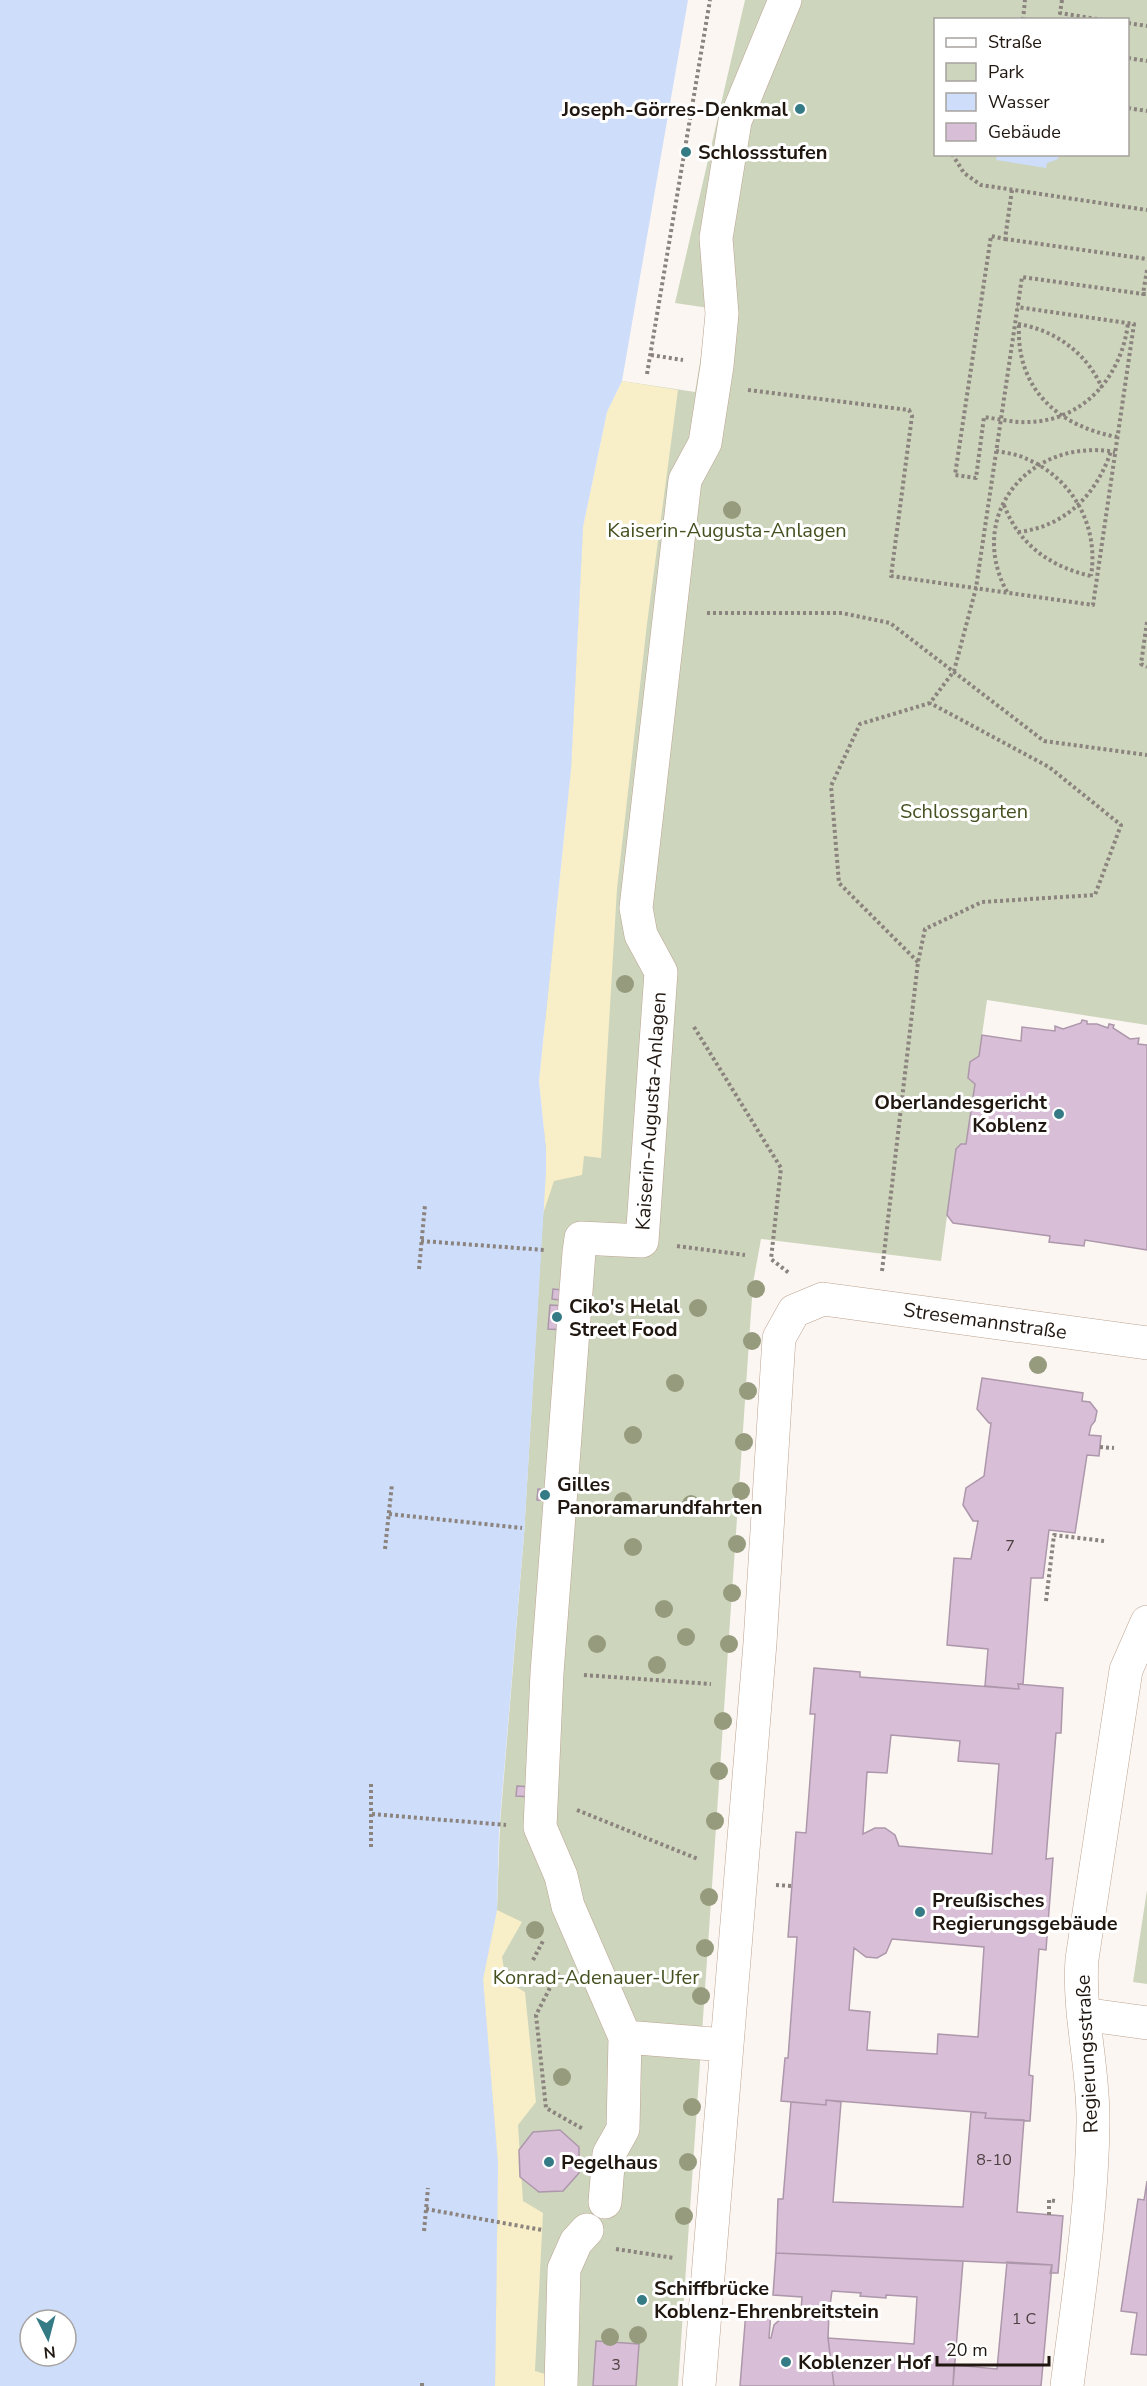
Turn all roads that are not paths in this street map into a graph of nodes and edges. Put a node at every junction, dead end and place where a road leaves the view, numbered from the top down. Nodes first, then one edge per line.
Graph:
1 (785, 0) edge
2 (1147, 1343) edge
3 (1147, 1622) edge
4 (1083, 2014) junction
5 (1147, 2023) edge
6 (626, 2037) junction
7 (725, 2045) junction
8 (605, 2202) dead end
9 (581, 2236) road end
10 (1067, 2385) edge
11 (561, 2386) edge
12 (699, 2386) edge

1 - 6 street, Kaiserin-Augusta-Anlagen
2 - 7 street, Stresemannstraße
3 - 4 street, Regierungsstraße
4 - 5 street
4 - 10 street, Regierungsstraße
6 - 7 street
6 - 8 street
7 - 12 street
9 - 11 street

